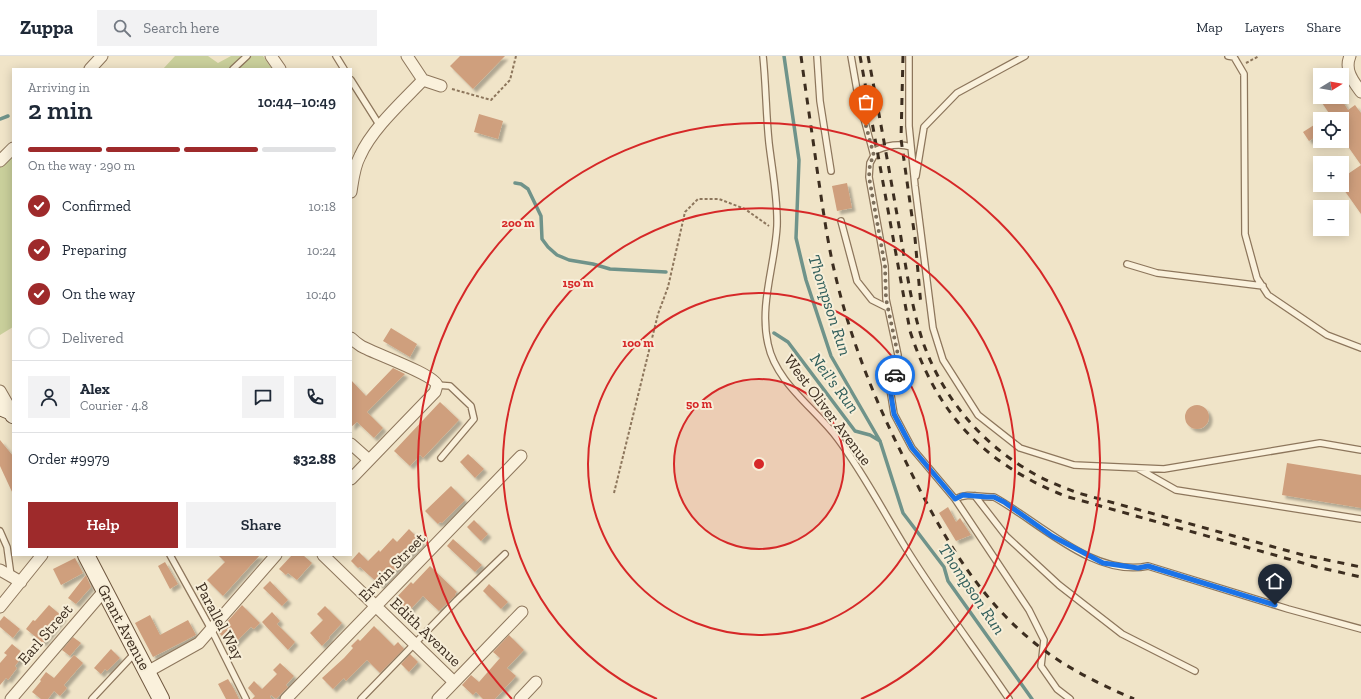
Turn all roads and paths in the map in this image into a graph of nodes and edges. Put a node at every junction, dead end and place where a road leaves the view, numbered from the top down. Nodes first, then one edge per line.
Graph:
1 (102, 56) edge
2 (247, 56) edge
3 (271, 56) edge
4 (336, 56) edge
5 (407, 56) edge
6 (516, 56) edge
7 (763, 56) edge
8 (818, 56) edge
9 (851, 56) edge
10 (909, 56) edge
11 (1026, 56) edge
12 (1228, 56) edge
13 (1259, 56) edge
14 (1350, 56) edge
15 (1239, 66) junction
16 (91, 68) edge
17 (234, 68) edge
18 (279, 68) edge
19 (343, 68) edge
20 (423, 80) junction
21 (352, 82) edge
22 (441, 86) joint
23 (1361, 92) edge
24 (380, 126) junction
25 (911, 147) junction
26 (12, 149) edge
27 (874, 156) junction
28 (0, 161) edge
29 (352, 170) edge
30 (831, 171) dead end
31 (915, 186) junction
32 (842, 221) dead end
33 (776, 231) junction
34 (1127, 264) dead end
35 (1263, 286) junction
36 (888, 308) junction
37 (352, 339) edge
38 (1361, 348) edge
39 (437, 385) junction
40 (0, 391) edge
41 (8, 411) edge
42 (352, 445) edge
43 (1361, 450) edge
44 (521, 456) dead end
45 (441, 458) dead end
46 (369, 460) junction
47 (1137, 468) junction
48 (352, 478) edge
49 (614, 493) dead end
50 (975, 496) junction
51 (955, 499) junction
52 (1361, 520) edge
53 (0, 531) edge
54 (506, 554) dead end
55 (41, 556) edge
56 (90, 556) edge
57 (171, 556) edge
58 (275, 556) edge
59 (324, 556) edge
60 (0, 570) edge
61 (11, 576) junction
62 (21, 582) junction
63 (104, 591) junction
64 (376, 606) junction
65 (0, 607) edge
66 (522, 612) dead end
67 (211, 629) junction
68 (1361, 629) edge
69 (415, 644) junction
70 (137, 651) junction
71 (1195, 671) dead end
72 (147, 672) junction
73 (454, 682) junction
74 (536, 682) dead end
75 (11, 699) edge
76 (92, 699) edge
77 (162, 699) edge
78 (246, 699) edge
79 (286, 699) edge
80 (361, 699) edge
81 (438, 699) edge
82 (520, 699) edge
83 (1009, 699) edge
84 (1070, 699) edge

1 - 16 street
2 - 17 lane
3 - 18 street
4 - 19 lane
5 - 20 street
6 - 22 path
7 - 33 lane, West Oliver Avenue
8 - 30 lane
9 - 27 lane
10 - 25 lane
11 - 31 lane
12 - 15 lane
13 - 15 path
14 - 23 street
15 - 35 lane
20 - 22 street
20 - 24 street
21 - 24 lane
24 - 29 street
25 - 27 lane
25 - 31 lane
26 - 28 street
27 - 36 lane
31 - 47 lane
32 - 36 lane
33 - 49 path
33 - 83 lane, West Oliver Avenue
34 - 35 lane
35 - 38 lane
36 - 51 lane
37 - 39 street
39 - 45 lane
39 - 46 street
40 - 41 street
42 - 46 street
43 - 47 lane
44 - 64 street, Erwin Street
46 - 48 street
47 - 52 lane
50 - 51 lane
50 - 68 lane
50 - 71 lane
51 - 84 lane
53 - 61 lane
54 - 69 lane
55 - 62 street
56 - 63 street, Grant Avenue
57 - 67 lane, Parallel Way
58 - 67 street
59 - 64 street, Edith Avenue
60 - 61 street
61 - 62 street
62 - 65 street
63 - 70 street, Grant Avenue
63 - 75 street, Earl Street
64 - 69 street, Edith Avenue
64 - 79 street, Erwin Street
66 - 73 street
67 - 72 street
67 - 78 lane, Parallel Way
69 - 73 street, Edith Avenue
69 - 80 lane
70 - 72 street, Grant Avenue
70 - 76 lane
72 - 77 street, Grant Avenue
73 - 81 street
74 - 82 street

